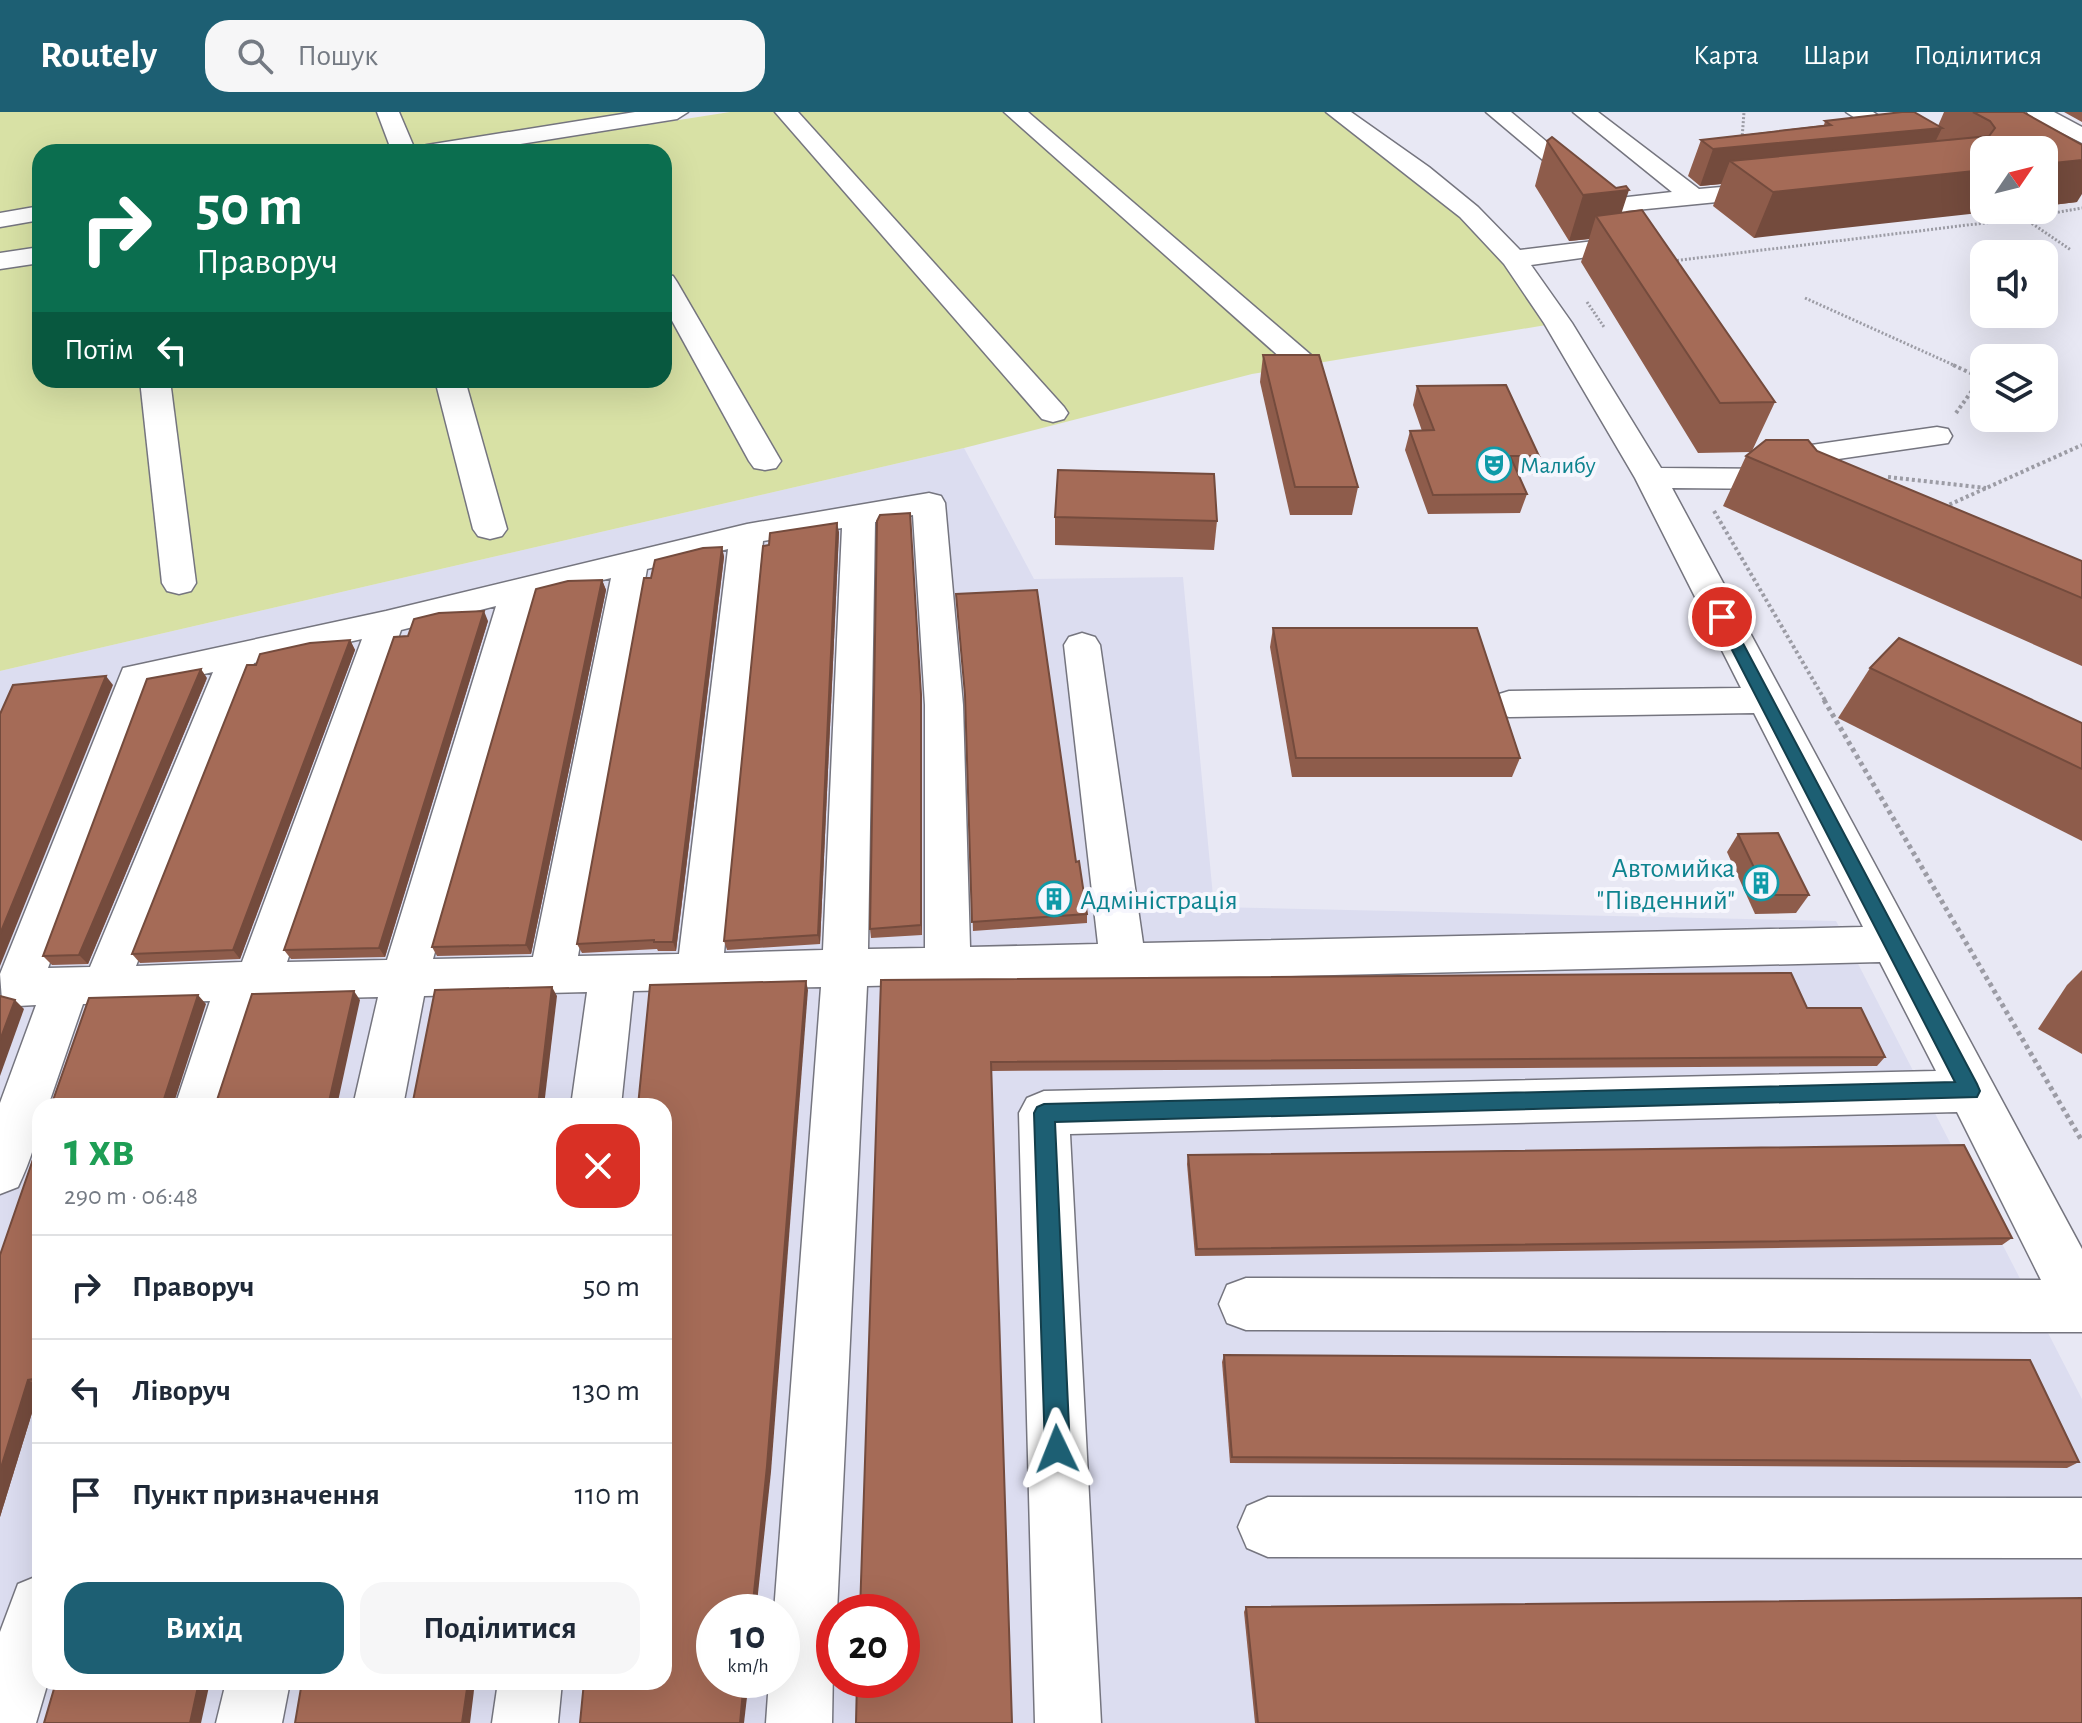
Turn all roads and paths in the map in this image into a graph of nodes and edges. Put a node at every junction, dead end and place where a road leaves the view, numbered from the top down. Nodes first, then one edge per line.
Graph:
1 (388, 112) edge
2 (670, 112) edge
3 (677, 112) edge
4 (786, 112) edge
5 (1015, 112) edge
6 (1337, 112) edge
7 (1497, 112) edge
8 (1584, 112) edge
9 (1857, 112) edge
10 (2038, 112) edge
11 (577, 128) junction
12 (2082, 136) edge
13 (401, 144) edge
14 (477, 144) edge
15 (586, 144) edge
16 (1932, 157) edge
17 (1802, 187) edge
18 (1694, 197) junction
19 (1610, 205) junction
20 (2082, 208) edge
21 (2058, 212) edge
22 (32, 214) edge
23 (0, 220) edge
24 (1970, 223) edge
25 (2034, 224) edge
26 (2071, 250) dead end
27 (1642, 254) junction
28 (32, 256) edge
29 (1514, 259) junction
30 (0, 261) edge
31 (672, 296) edge
32 (1805, 298) dead end
33 (1301, 361) edge
34 (1970, 370) edge
35 (156, 388) edge
36 (452, 388) edge
37 (1970, 392) edge
38 (1053, 413) dead end
39 (1946, 425) joint
40 (1759, 433) edge
41 (2082, 445) edge
42 (765, 461) dead end
43 (1782, 468) junction
44 (1651, 478) junction
45 (1829, 492) edge
46 (1936, 511) edge
47 (859, 514) junction
48 (490, 529) dead end
49 (747, 534) junction
50 (631, 562) junction
51 (179, 583) dead end
52 (518, 591) junction
53 (386, 622) junction
54 (1082, 645) dead end
55 (239, 654) junction
56 (1765, 700) junction
57 (1509, 704) dead end
58 (1895, 944) junction
59 (1123, 961) junction
60 (948, 965) junction
61 (845, 967) junction
62 (700, 970) junction
63 (612, 972) junction
64 (552, 973) junction
65 (405, 977) junction
66 (249, 980) junction
67 (87, 984) junction
68 (1970, 1091) junction
69 (34, 1098) edge
70 (203, 1098) edge
71 (380, 1098) edge
72 (597, 1098) edge
73 (32, 1102) edge
74 (0, 1171) edge
75 (1246, 1304) dead end
76 (2082, 1304) edge
77 (1268, 1527) dead end
78 (2082, 1528) edge
79 (32, 1631) edge
80 (256, 1690) edge
81 (529, 1690) edge
82 (3, 1723) edge
83 (249, 1723) edge
84 (525, 1723) edge
85 (799, 1723) edge
86 (1068, 1723) edge

1 - 13 street
2 - 3 street
2 - 11 street
4 - 38 street
5 - 33 street
6 - 29 street
7 - 19 street
8 - 18 street
9 - 16 street
10 - 12 street
11 - 14 street
11 - 15 street
17 - 18 street
18 - 19 street
19 - 27 street
20 - 21 path
22 - 23 street
24 - 27 path
25 - 26 path
27 - 29 street
28 - 30 street
29 - 44 street
31 - 42 street
32 - 34 path
35 - 51 street
36 - 48 street
37 - 39 path
39 - 43 street
40 - 43 street
41 - 46 path
43 - 44 street
43 - 45 street
44 - 56 street
47 - 49 street
47 - 60 street
47 - 61 street
49 - 50 street
49 - 62 street
50 - 52 street
50 - 64 street
52 - 53 street
52 - 65 street
53 - 55 street
53 - 66 street
54 - 59 street
55 - 67 street
55 - 67 street
56 - 57 street
56 - 58 street
58 - 59 street
58 - 68 street
59 - 60 street
60 - 61 street
61 - 62 street
61 - 85 street
62 - 63 street
63 - 64 street
63 - 72 street
64 - 65 street
65 - 66 street
65 - 71 street
66 - 67 street
66 - 70 street
67 - 69 street
68 - 76 street
68 - 86 street
73 - 74 street
75 - 76 street
77 - 78 street
79 - 82 street
80 - 83 street
81 - 84 street

